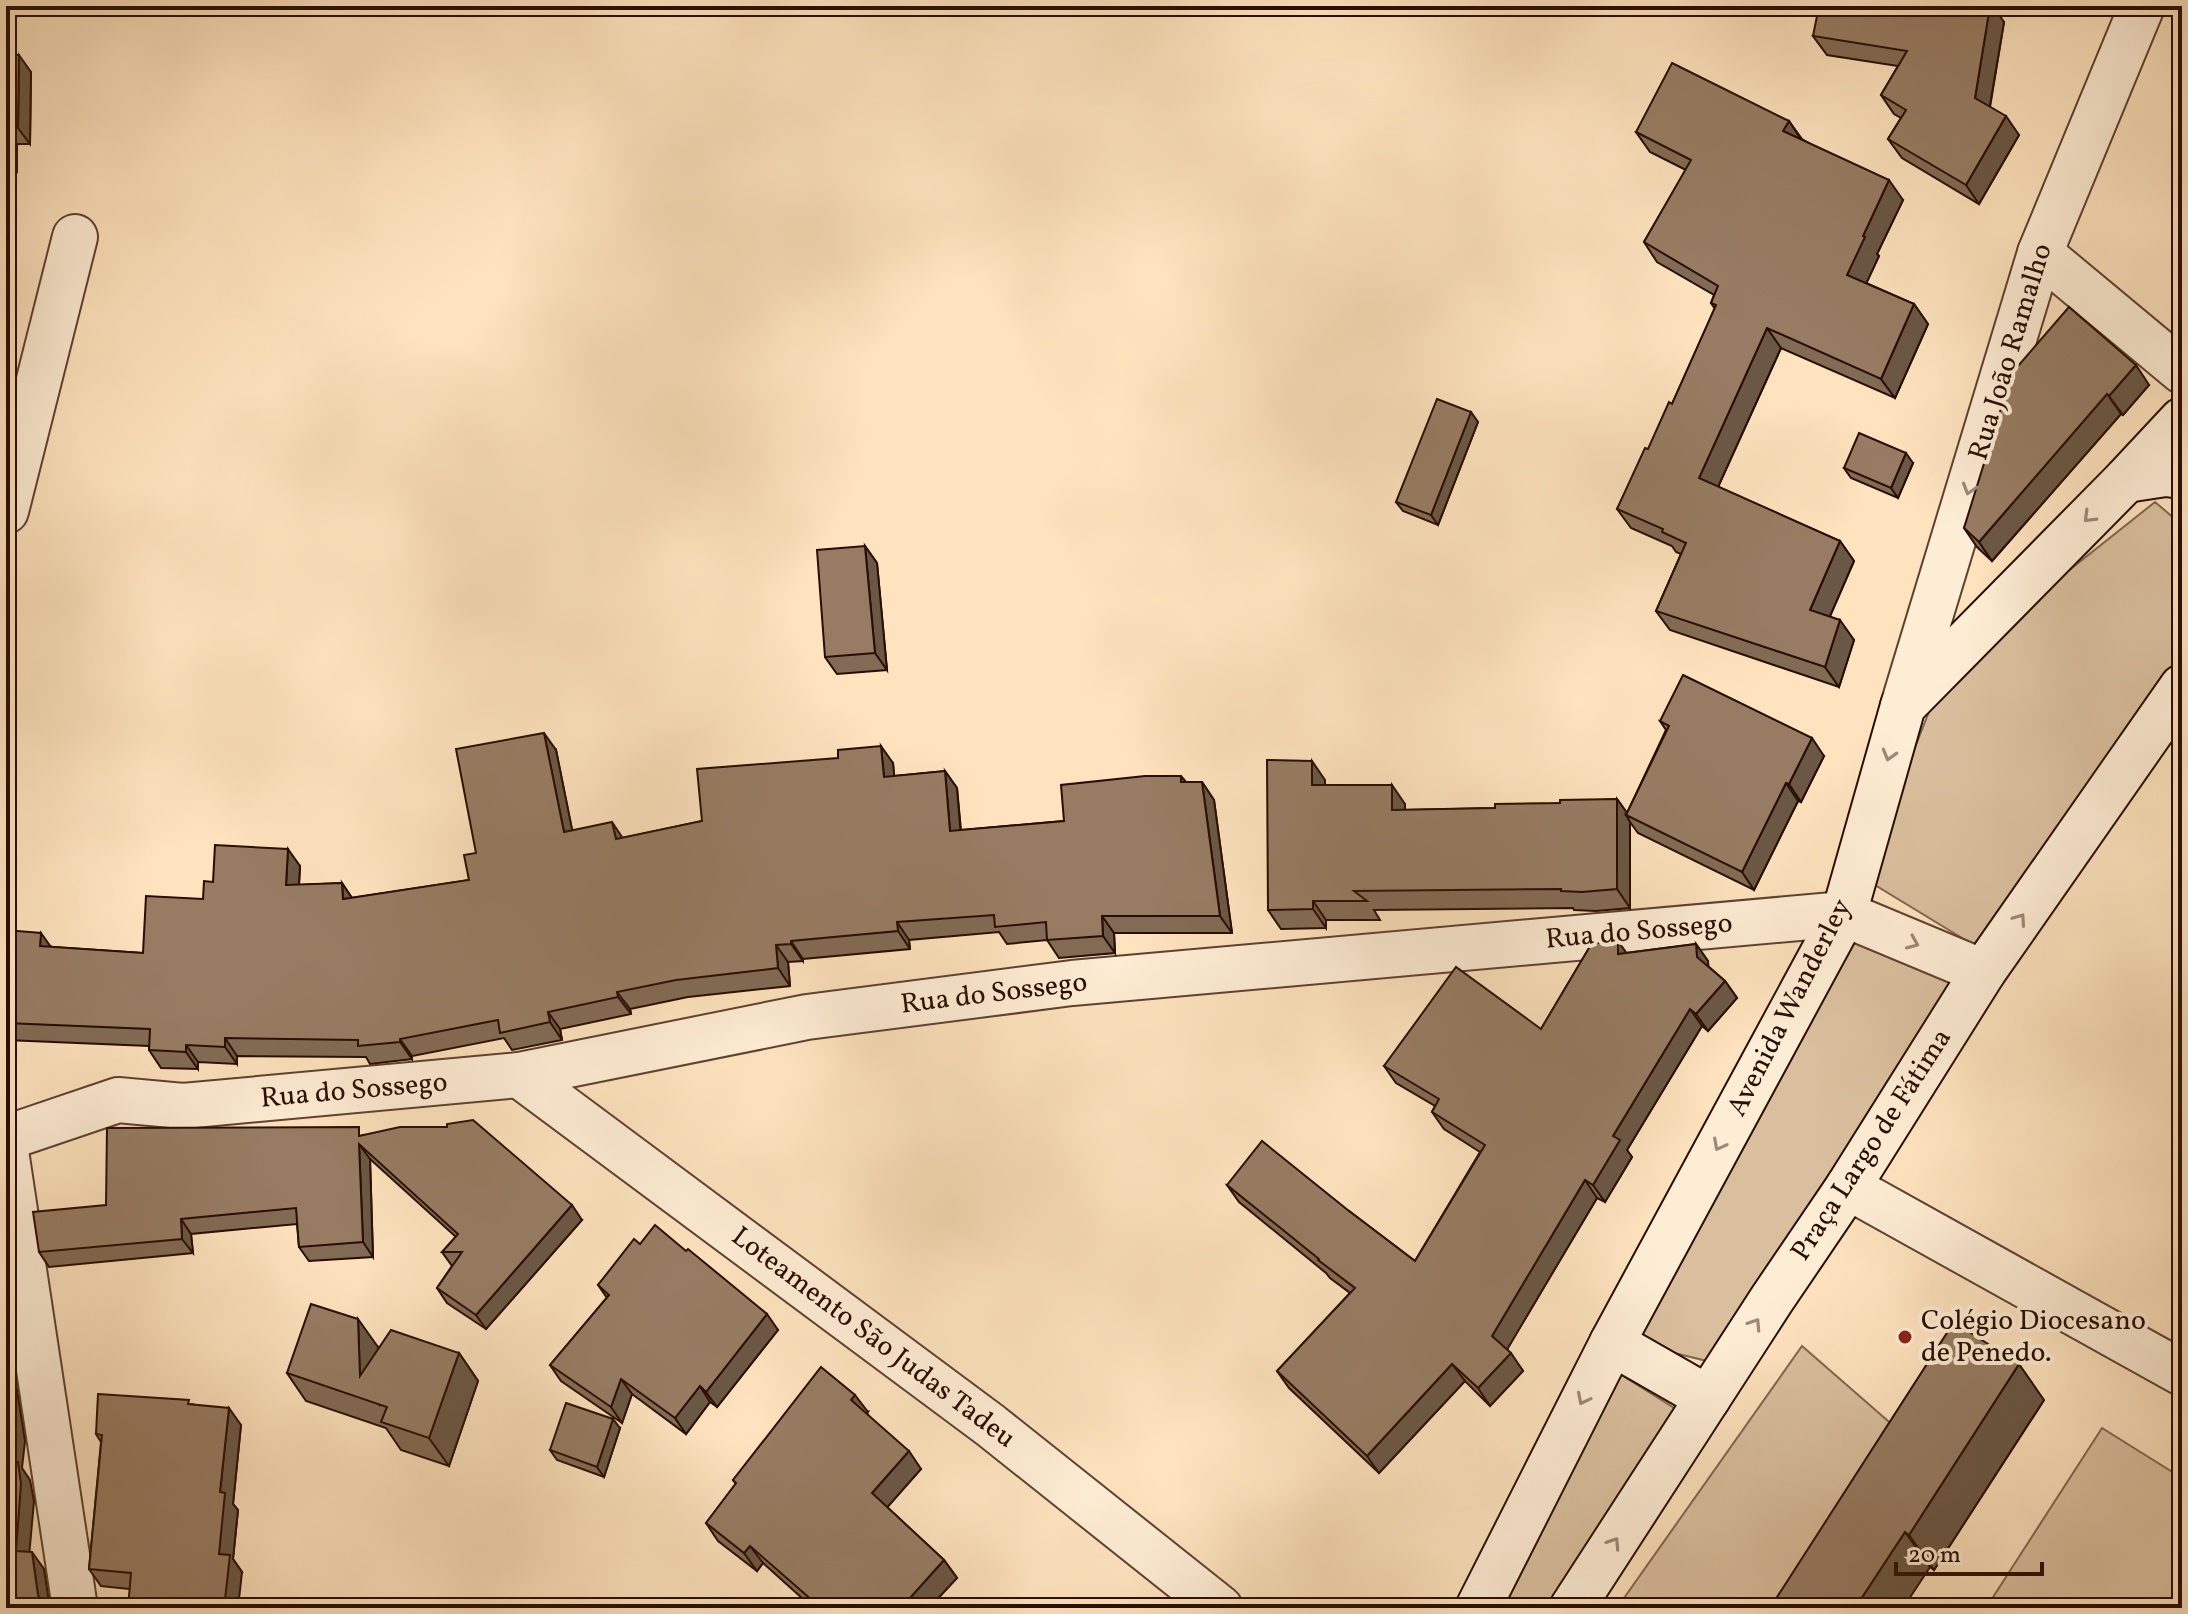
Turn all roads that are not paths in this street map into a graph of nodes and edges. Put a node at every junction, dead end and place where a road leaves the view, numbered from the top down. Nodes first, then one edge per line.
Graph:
1 (2142, 6) edge
2 (75, 237) dead end
3 (2040, 253) junction
4 (2182, 371) edge
5 (2182, 420) edge
6 (2182, 476) edge
7 (2126, 480) junction
8 (6, 511) edge
9 (2182, 687) edge
10 (1903, 706) junction
11 (1844, 914) junction
12 (1983, 972) junction
13 (519, 1075) junction
14 (6, 1138) edge
15 (6, 1151) edge
16 (1848, 1187) junction
17 (1612, 1343) junction
18 (2182, 1373) edge
19 (1708, 1398) junction
20 (75, 1608) edge
21 (1220, 1608) edge
22 (1478, 1608) edge
23 (1572, 1608) edge

1 - 3 street, Rua João Ramalho
2 - 8 street
3 - 4 street
3 -> 10 street, Rua João Ramalho
5 - 7 street, Avenida Wanderley
6 - 7 street
7 -> 10 street, Avenida Wanderley
12 -> 9 street, Praça Largo de Fátima
10 -> 11 street, Avenida Wanderley
11 -> 12 street, Rua do Sossego
11 - 13 street, Rua do Sossego
11 -> 17 street, Avenida Wanderley
12 - 16 street, Praça Largo de Fátima
13 - 14 street, Rua do Sossego
13 - 21 street, Loteamento São Judas Tadeu
15 - 20 street
16 - 18 street
19 -> 16 street, Praça Largo de Fátima
17 - 19 street
17 -> 22 street, Avenida Wanderley
23 -> 19 street, Praça Largo de Fátima

